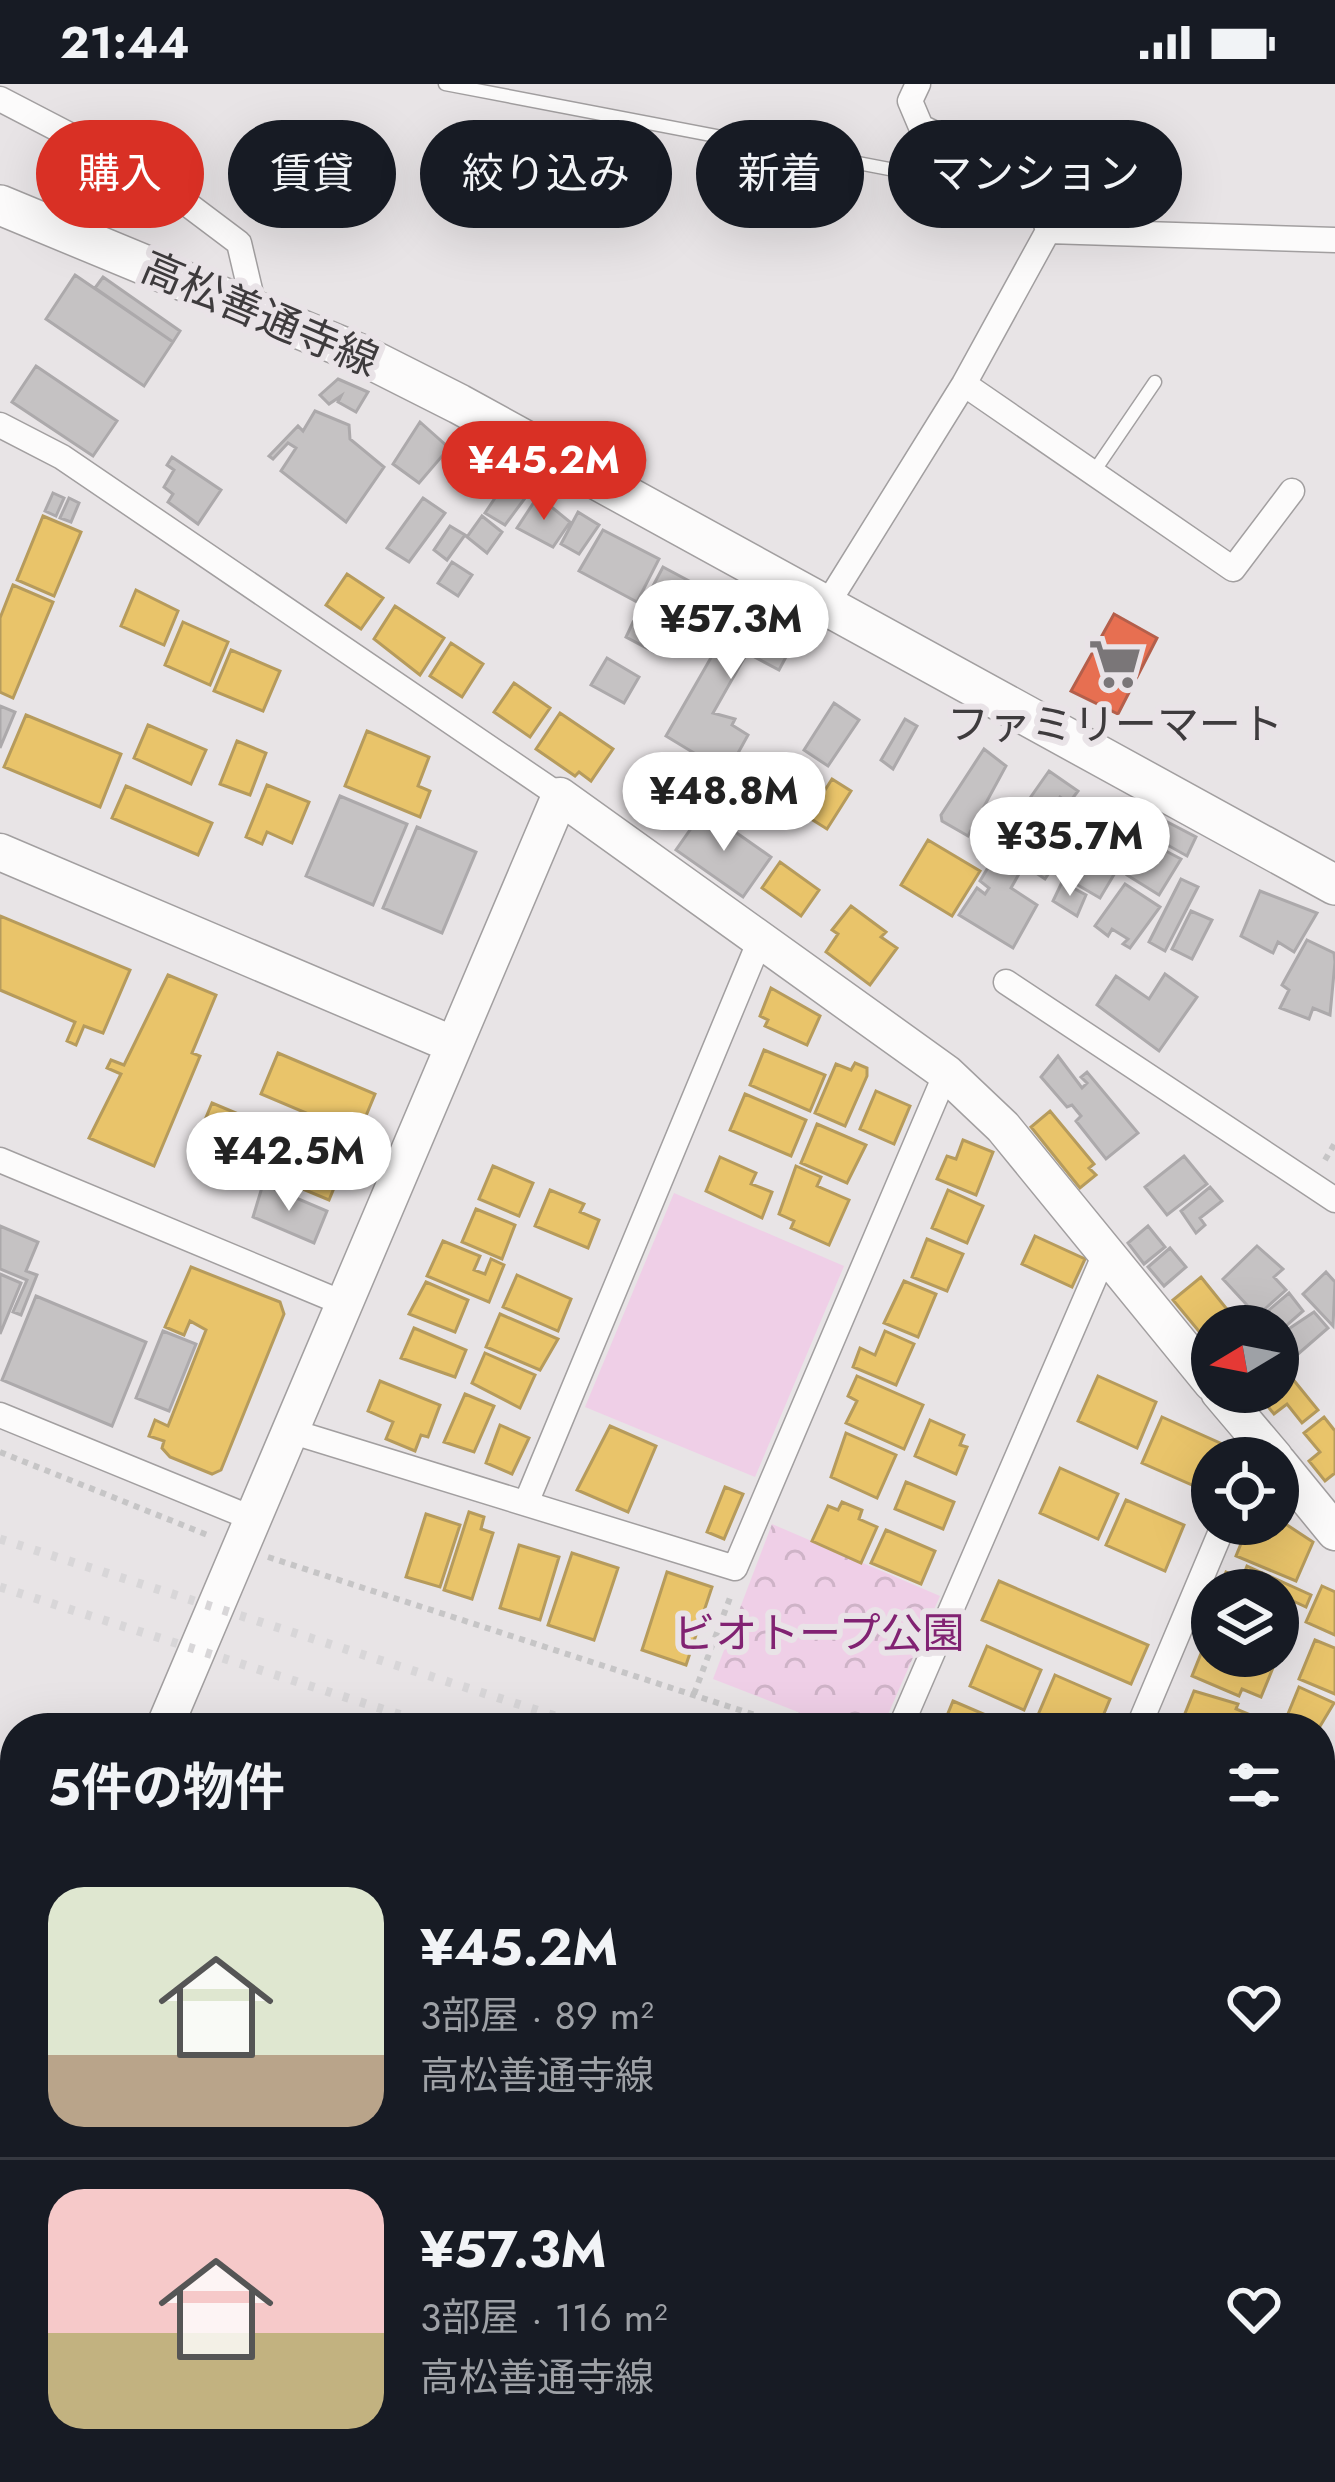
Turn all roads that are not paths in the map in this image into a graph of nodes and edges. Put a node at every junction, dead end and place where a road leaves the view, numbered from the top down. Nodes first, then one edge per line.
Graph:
1 (445, 84) edge
2 (918, 84) edge
3 (0, 99) edge
4 (0, 205) edge
5 (1048, 231) junction
6 (1335, 240) edge
7 (255, 311) junction
8 (1155, 382) dead end
9 (964, 384) junction
10 (0, 425) edge
11 (1094, 473) junction
12 (1292, 491) dead end
13 (826, 606) junction
14 (560, 796) junction
15 (0, 852) edge
16 (1335, 885) edge
17 (760, 940) junction
18 (1006, 982) dead end
19 (454, 1045) junction
20 (946, 1073) junction
21 (0, 1160) edge
22 (1335, 1200) edge
23 (1104, 1256) junction
24 (345, 1304) junction
25 (1191, 1358) edge
26 (1235, 1413) edge
27 (0, 1415) edge
28 (287, 1430) junction
29 (1253, 1437) edge
30 (1299, 1491) edge
31 (526, 1503) junction
32 (249, 1517) junction
33 (1335, 1532) edge
34 (1215, 1545) edge
35 (170, 1713) edge
36 (906, 1713) edge
37 (1144, 1713) edge

1 - 5 lane
2 - 5 street
3 - 7 street
4 - 7 main road, 高松善通寺線
5 - 6 street
5 - 9 street
7 - 13 main road, 高松善通寺線
8 - 11 lane
9 - 11 street
9 - 13 street
10 - 14 street
11 - 12 street
13 - 16 main road, 高松善通寺線
14 - 17 street
14 - 19 street
15 - 19 street
17 - 20 street
17 - 31 street
18 - 22 street
19 - 24 street
20 - 23 street
20 - 31 street
21 - 24 street
23 - 25 street
23 - 36 street
24 - 28 street
26 - 29 street
27 - 32 street
28 - 31 street
28 - 32 street
30 - 33 street
32 - 35 street
34 - 37 street

